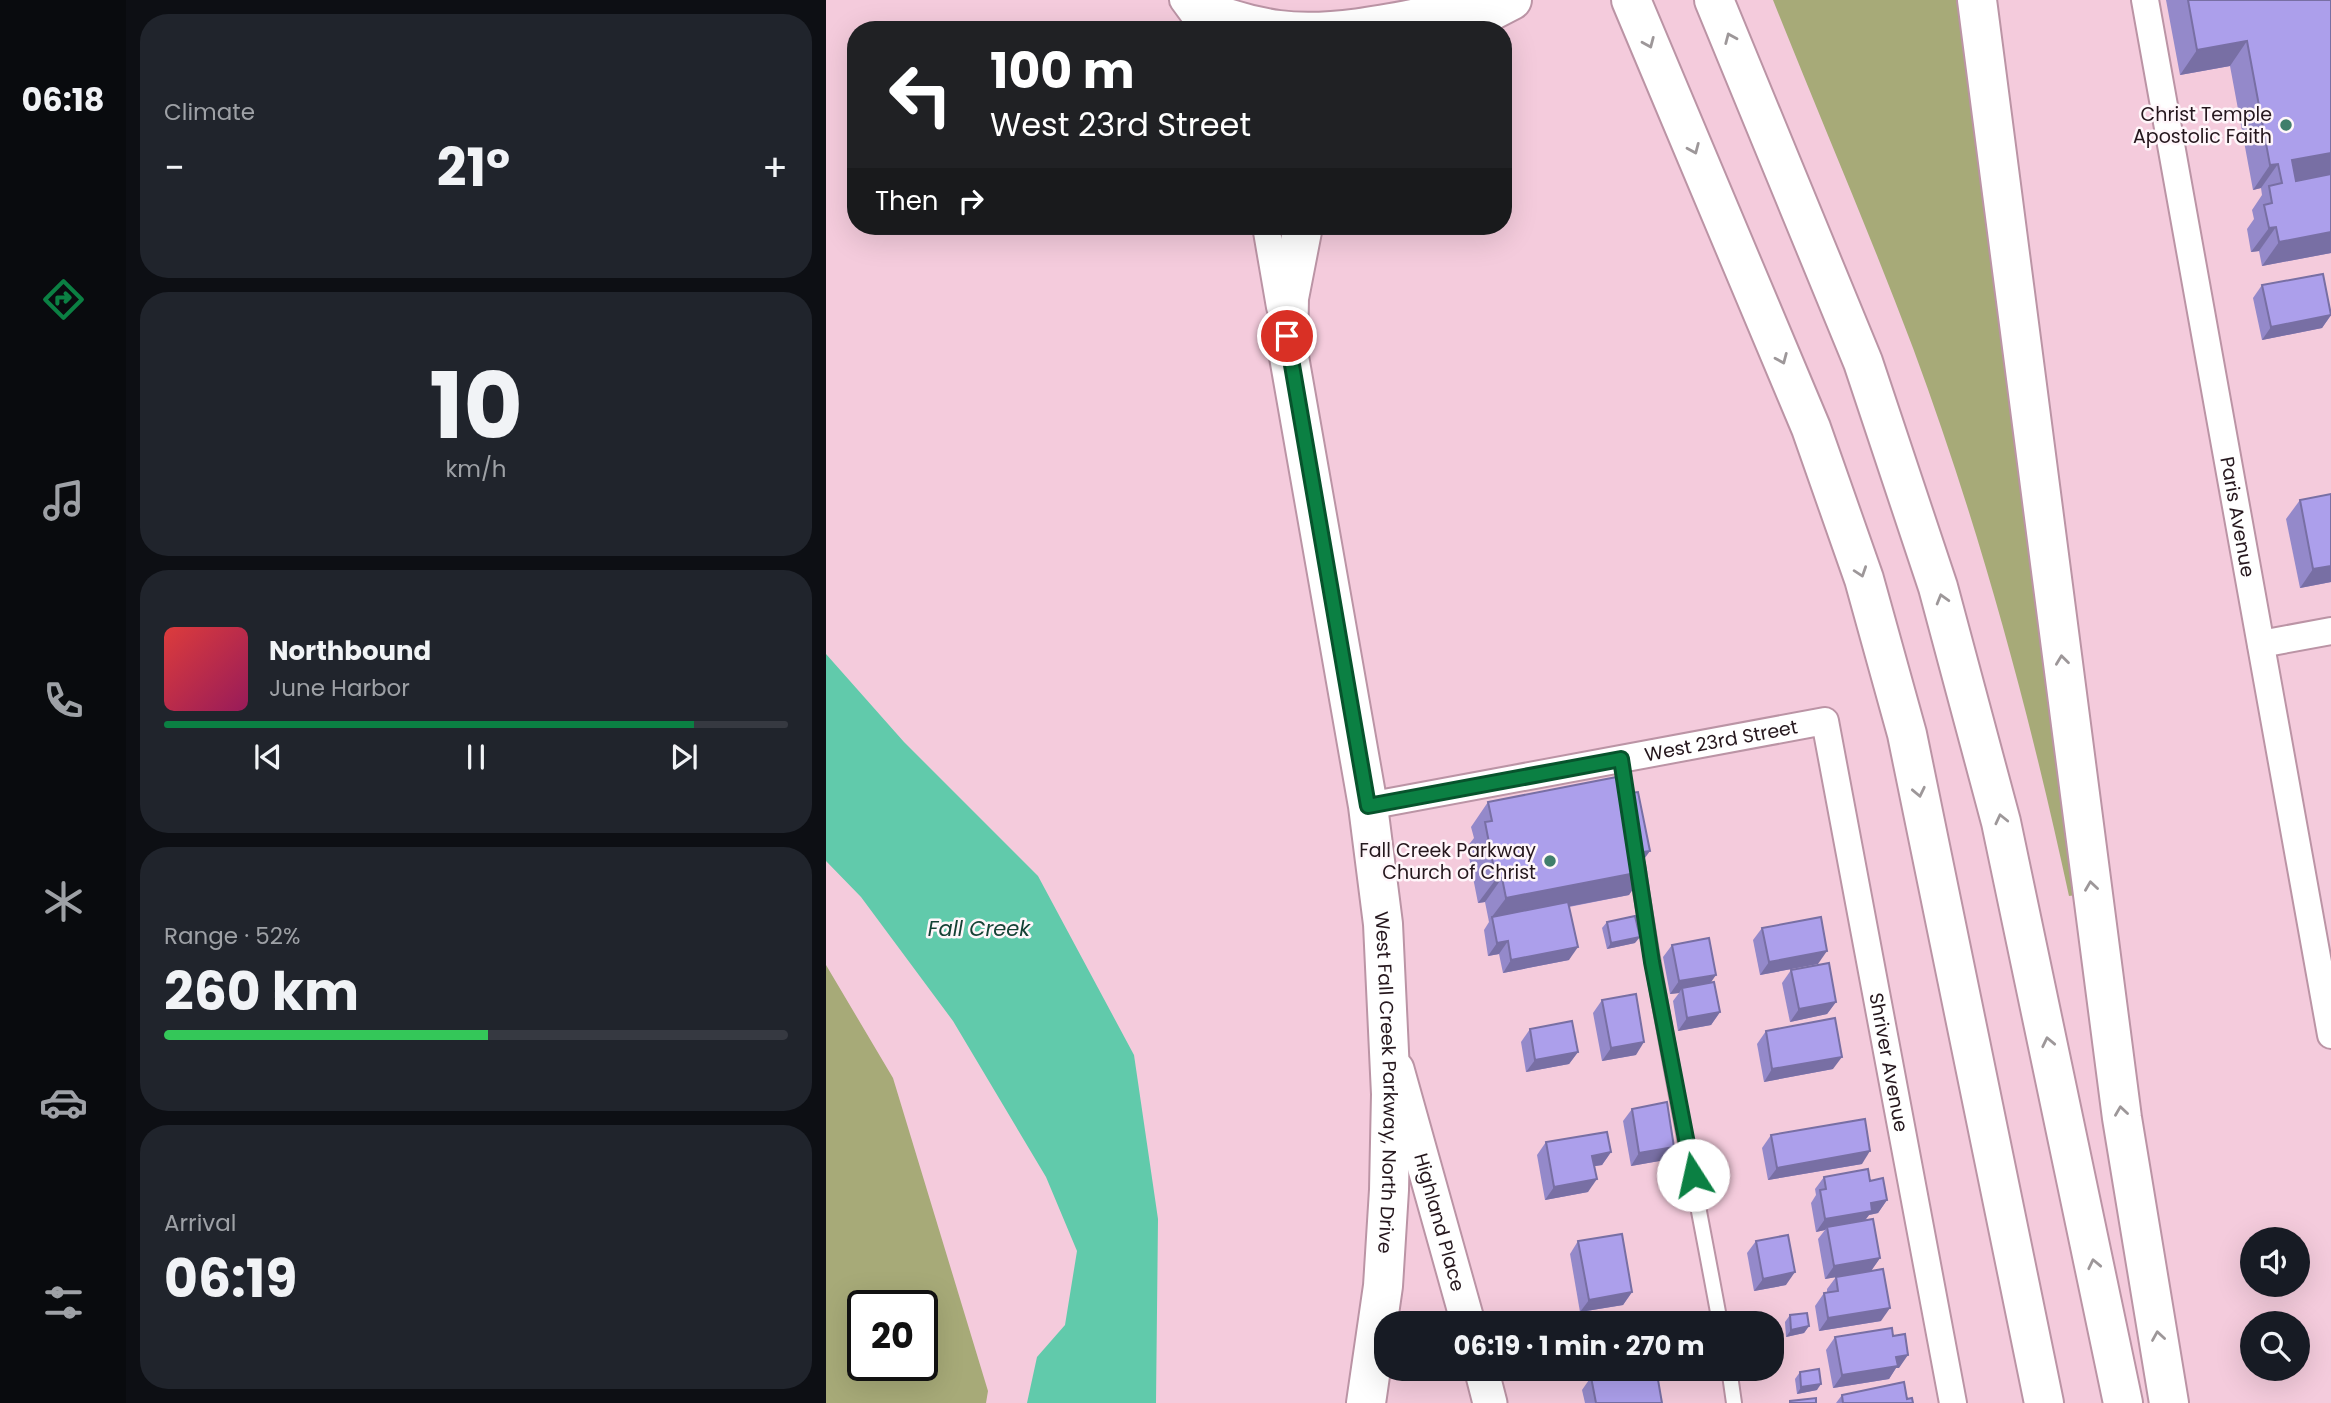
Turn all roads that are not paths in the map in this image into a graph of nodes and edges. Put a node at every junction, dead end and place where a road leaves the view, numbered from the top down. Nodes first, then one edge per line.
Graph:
1 (1183, 0) edge
2 (1196, 0) edge
3 (1478, 0) edge
4 (1512, 0) edge
5 (1630, 0) edge
6 (1714, 0) edge
7 (2146, 0) edge
8 (1978, 12) edge
9 (1198, 21) edge
10 (1263, 21) edge
11 (1359, 21) edge
12 (1471, 21) edge
13 (1268, 235) edge
14 (1301, 235) edge
15 (1288, 351) junction
16 (2331, 631) edge
17 (2261, 644) junction
18 (1825, 721) joint
19 (1368, 806) junction
20 (1635, 854) edge
21 (2331, 1035) edge
22 (1389, 1040) junction
23 (1465, 1311) edge
24 (1718, 1311) edge
25 (1484, 1381) edge
26 (1731, 1381) edge
27 (1366, 1403) edge
28 (1490, 1403) edge
29 (1734, 1403) edge
30 (1952, 1403) edge
31 (2044, 1403) edge
32 (2123, 1403) edge
33 (2169, 1403) edge

1 - 9 street
2 - 10 street
3 - 11 street
4 - 12 main road
5 -> 31 main road
32 -> 6 main road
7 - 17 street, Paris Avenue
33 -> 8 main road
13 - 15 street
14 - 15 main road, West Fall Creek Parkway, North Drive
15 - 19 main road, West Fall Creek Parkway, North Drive
16 - 17 street
17 - 21 street, Paris Avenue
18 - 19 street, West 23rd Street
18 - 30 street, Shriver Avenue
19 - 22 main road, West Fall Creek Parkway, North Drive
20 - 24 lane
22 - 23 street, Highland Place
22 - 27 main road, West Fall Creek Parkway, North Drive
25 - 28 street
26 - 29 lane

